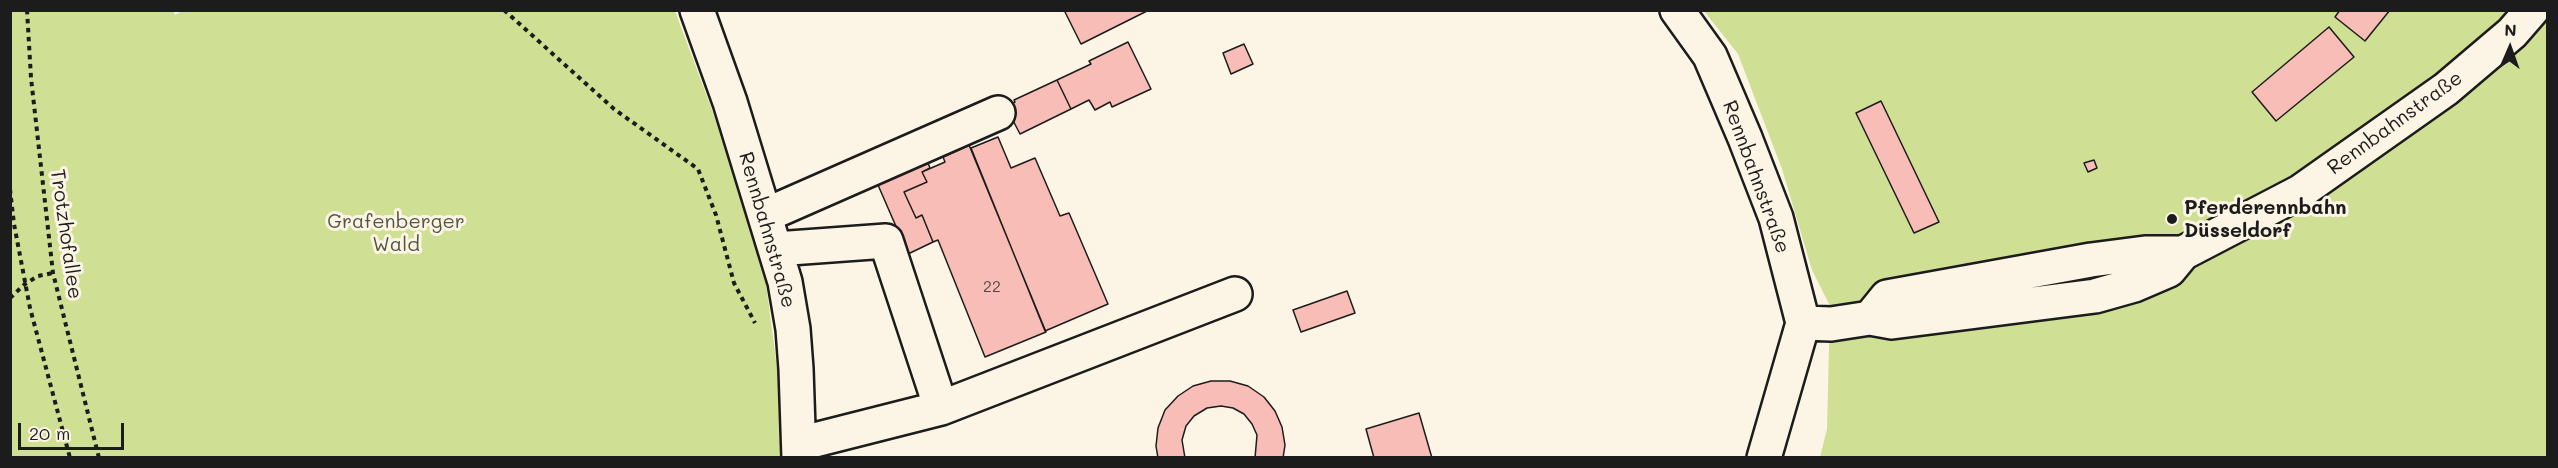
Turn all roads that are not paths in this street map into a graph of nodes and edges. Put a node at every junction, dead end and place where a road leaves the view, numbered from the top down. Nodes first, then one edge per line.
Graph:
1 (697, 10) edge
2 (1677, 10) edge
3 (2532, 10) edge
4 (998, 113) dead end
5 (766, 215) junction
6 (776, 249) junction
7 (1235, 294) dead end
8 (1803, 323) junction
9 (941, 408) junction
10 (799, 451) edge
11 (1764, 458) edge

1 - 5 street, Rennbahnstraße
2 - 8 street, Rennbahnstraße
3 - 8 street, Rennbahnstraße
4 - 5 street
5 - 6 street, Rennbahnstraße
6 - 9 street
6 - 10 street, Rennbahnstraße
7 - 9 street
8 - 11 street
9 - 10 street

